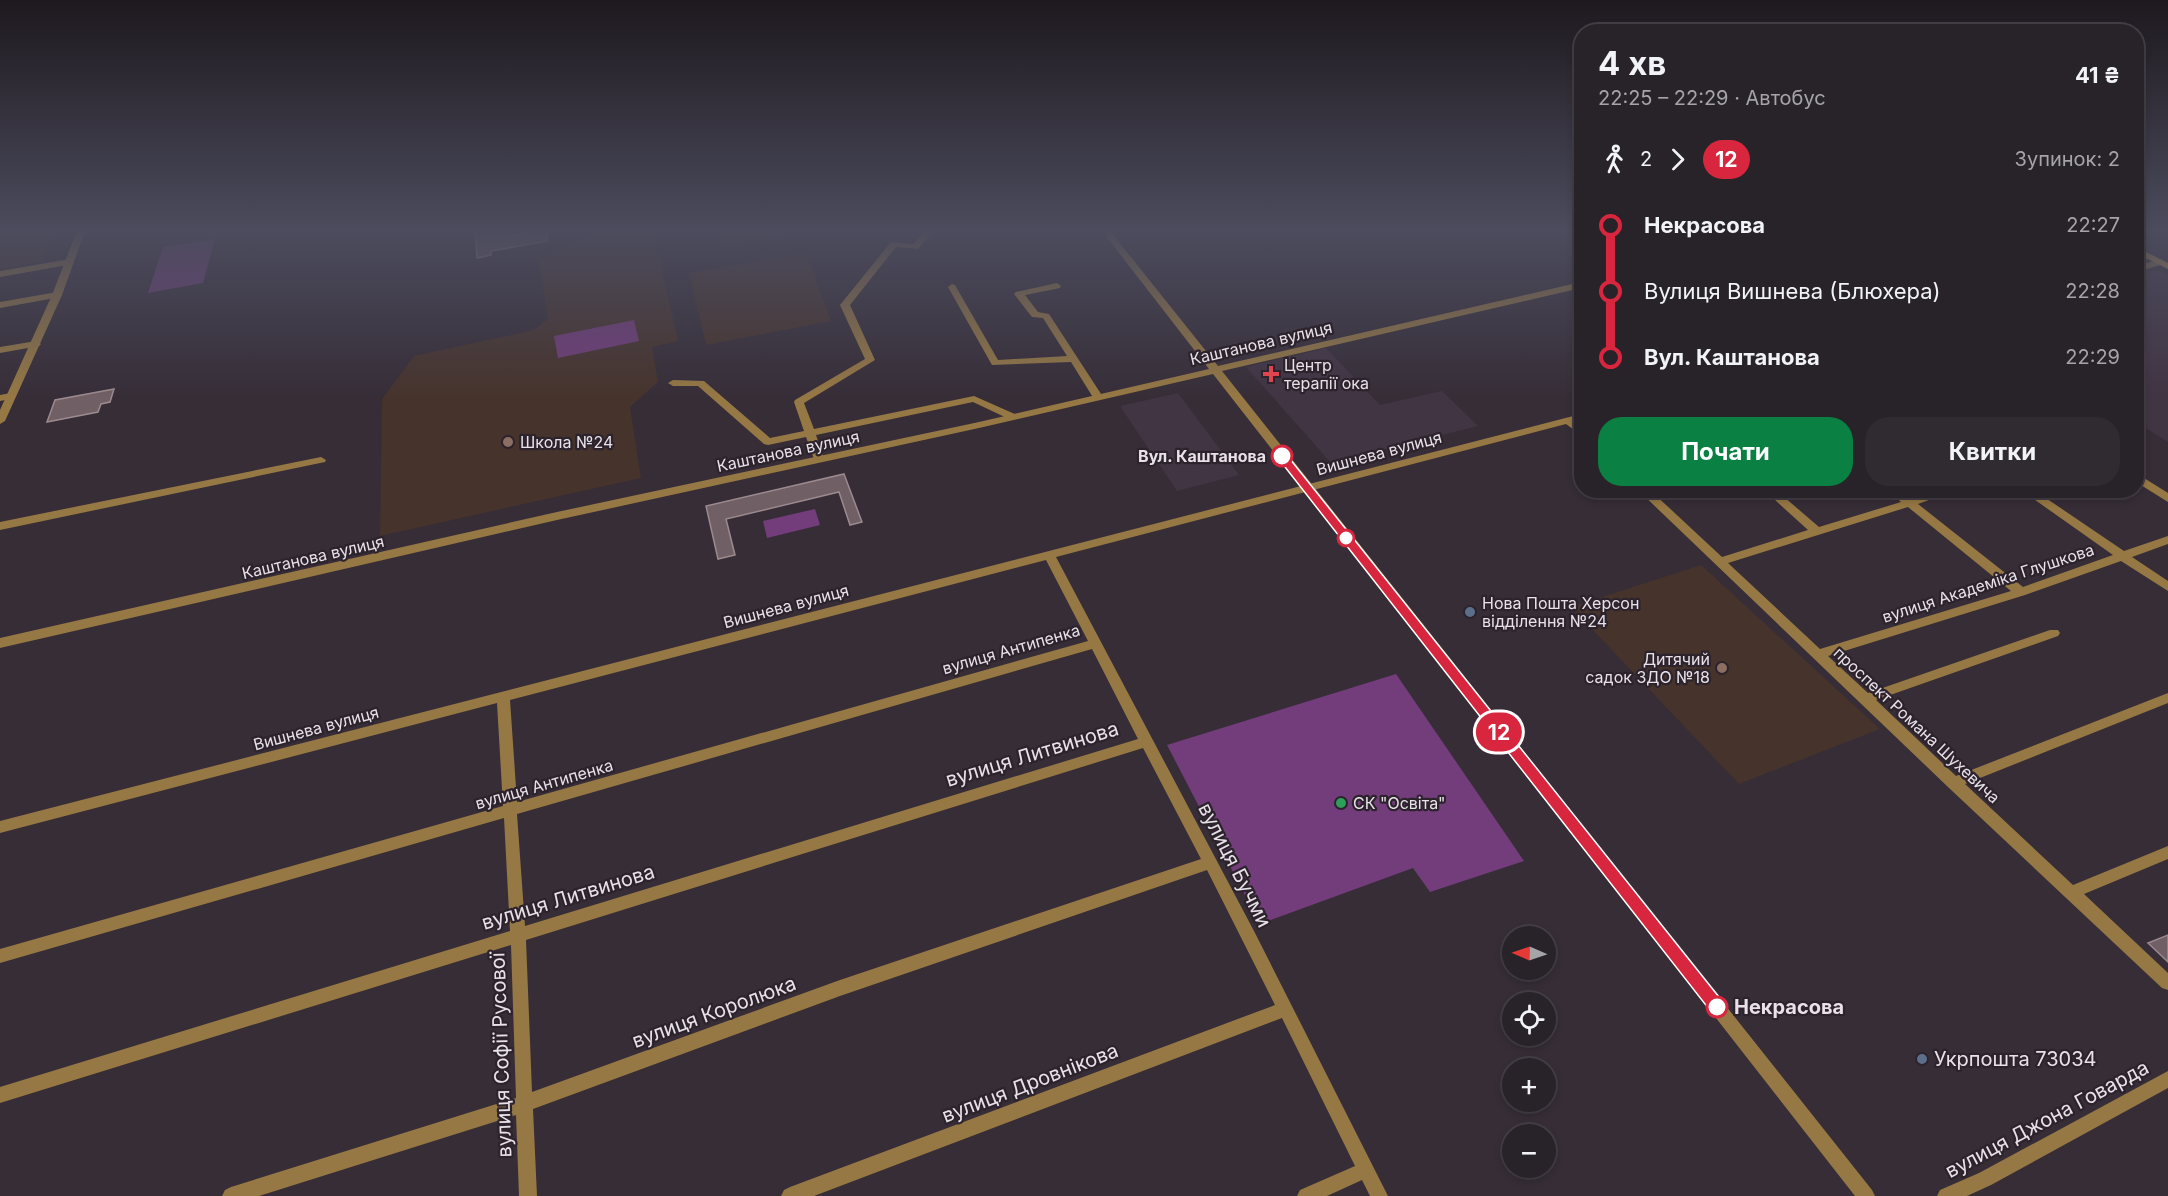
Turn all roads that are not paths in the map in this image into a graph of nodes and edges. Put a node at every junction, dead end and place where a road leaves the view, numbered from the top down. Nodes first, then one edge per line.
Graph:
1 (60, 287) edge
2 (860, 287) edge
3 (1054, 287) edge
4 (1150, 287) edge
5 (1573, 287) edge
6 (952, 288) dead end
7 (57, 295) junction
8 (0, 305) edge
9 (36, 344) junction
10 (0, 350) edge
11 (1074, 359) junction
12 (1215, 369) junction
13 (674, 383) dead end
14 (11, 396) junction
15 (1098, 397) junction
16 (0, 398) edge
17 (1013, 417) junction
18 (1574, 419) edge
19 (1568, 420) junction
20 (0, 421) edge
21 (1574, 426) edge
22 (810, 433) junction
23 (819, 459) junction
24 (321, 460) dead end
25 (2144, 482) edge
26 (1307, 489) junction
27 (1651, 498) edge
28 (1778, 498) edge
29 (1903, 498) edge
30 (1928, 498) edge
31 (2038, 498) edge
32 (2168, 498) edge
33 (1910, 504) junction
34 (0, 526) edge
35 (1815, 530) junction
36 (2168, 540) edge
37 (1049, 555) junction
38 (2122, 556) junction
39 (1719, 562) junction
40 (2168, 587) edge
41 (2021, 592) junction
42 (2054, 633) dead end
43 (0, 643) edge
44 (1096, 643) junction
45 (1818, 654) junction
46 (503, 697) junction
47 (2168, 698) edge
48 (1864, 699) junction
49 (1148, 741) junction
50 (1953, 783) junction
51 (511, 812) junction
52 (0, 827) edge
53 (2168, 852) edge
54 (1210, 862) junction
55 (2072, 892) junction
56 (518, 934) junction
57 (0, 956) edge
58 (2168, 983) edge
59 (1285, 1009) junction
60 (2168, 1079) edge
61 (0, 1095) edge
62 (523, 1104) junction
63 (1365, 1170) junction
64 (231, 1196) edge
65 (528, 1196) edge
66 (790, 1196) edge
67 (1306, 1196) edge
68 (1379, 1196) edge
69 (1866, 1196) edge
70 (1946, 1196) edge

1 - 7 street
2 - 22 street
3 - 11 street
4 - 12 street
5 - 12 street, Каштанова вулиця
6 - 11 street
7 - 8 street
7 - 9 street
9 - 10 street
9 - 14 street
11 - 15 street
12 - 15 street, Каштанова вулиця
12 - 26 street
13 - 22 street
14 - 16 street
14 - 20 street
15 - 17 street, Каштанова вулиця
17 - 22 street
17 - 23 street, Каштанова вулиця
18 - 19 street, Вишнева вулиця
19 - 21 street
19 - 26 street, Вишнева вулиця
22 - 23 street
23 - 43 street, Каштанова вулиця
24 - 34 street
25 - 32 street
26 - 37 street, Вишнева вулиця
26 - 69 street
27 - 39 street, проспект Романа Шухевича
28 - 35 street
29 - 33 street
30 - 33 street
31 - 38 street
33 - 35 street
33 - 41 street
35 - 39 street
36 - 38 street, вулиця Академіка Глушкова
37 - 44 street, вулиця Бучми
37 - 46 street, Вишнева вулиця
38 - 40 street
38 - 41 street, вулиця Академіка Глушкова
39 - 45 street, проспект Романа Шухевича
41 - 45 street, вулиця Академіка Глушкова
42 - 48 street
44 - 49 street, вулиця Бучми
44 - 51 street, вулиця Антипенка
45 - 48 street, проспект Романа Шухевича
46 - 51 street, вулиця Софії Русової
46 - 52 street, Вишнева вулиця
47 - 50 street
48 - 50 street, проспект Романа Шухевича
49 - 54 street, вулиця Бучми
49 - 56 street, вулиця Литвинова
50 - 55 street, проспект Романа Шухевича
51 - 56 street, вулиця Софії Русової
51 - 57 street, вулиця Антипенка
53 - 55 street
54 - 59 street, вулиця Бучми
54 - 62 street, вулиця Королюка
55 - 58 street, проспект Романа Шухевича
56 - 61 street, вулиця Литвинова
56 - 62 street, вулиця Софії Русової
59 - 63 street, вулиця Бучми
59 - 66 street, вулиця Дровнікова
60 - 70 street, вулиця Джона Говарда
62 - 64 street, вулиця Королюка
62 - 65 street, вулиця Софії Русової
63 - 67 street
63 - 68 street, вулиця Бучми

